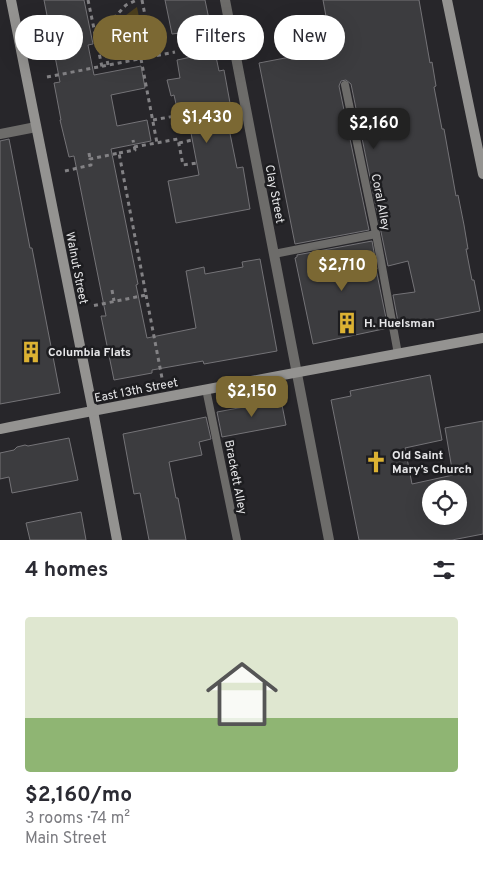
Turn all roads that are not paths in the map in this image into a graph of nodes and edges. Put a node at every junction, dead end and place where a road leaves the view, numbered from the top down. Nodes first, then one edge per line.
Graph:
1 (11, 0) edge
2 (225, 0) edge
3 (446, 0) edge
4 (345, 85) dead end
5 (36, 127) junction
6 (0, 134) edge
7 (480, 139) edge
8 (483, 174) edge
9 (376, 234) junction
10 (274, 254) junction
11 (483, 338) edge
12 (398, 354) junction
13 (297, 373) junction
14 (206, 389) junction
15 (93, 411) junction
16 (0, 429) edge
17 (117, 540) edge
18 (237, 540) edge
19 (329, 540) edge

1 - 5 street, Walnut Street
2 - 10 street, Clay Street
3 - 7 street
4 - 9 lane, Coral Alley
5 - 6 street
5 - 15 street, Walnut Street
7 - 8 street
9 - 10 lane
9 - 12 lane, Coral Alley
10 - 13 street, Clay Street
11 - 12 street, East 13th Street
12 - 13 street, East 13th Street
13 - 14 street, East 13th Street
13 - 19 street, Clay Street
14 - 15 street, East 13th Street
14 - 18 lane, Brackett Alley
15 - 16 street, East 13th Street
15 - 17 street, Walnut Street

